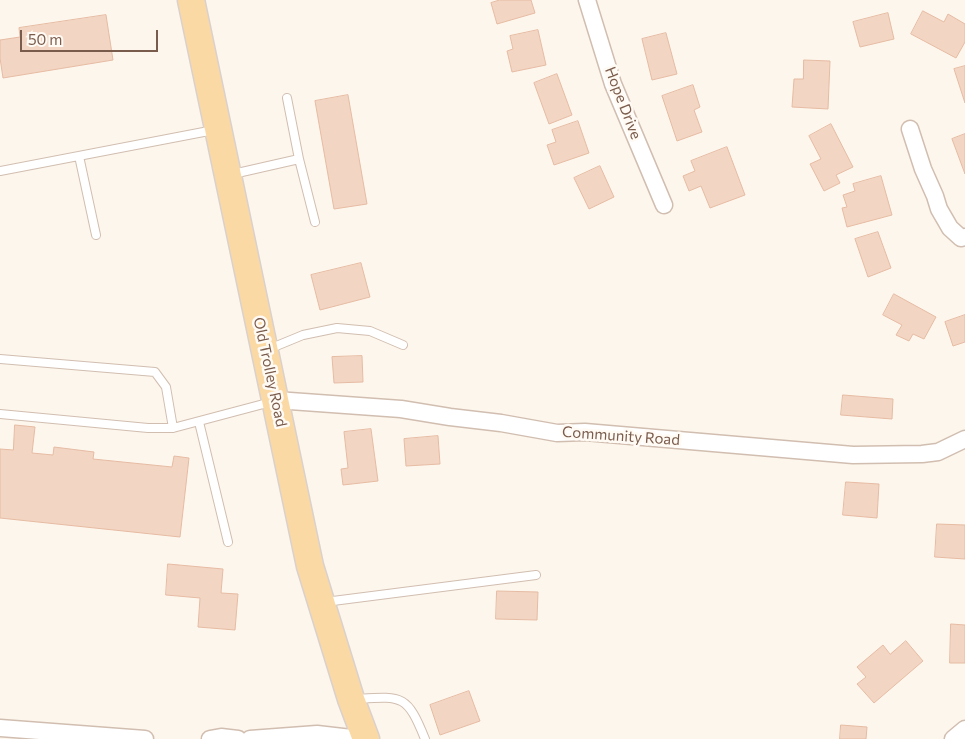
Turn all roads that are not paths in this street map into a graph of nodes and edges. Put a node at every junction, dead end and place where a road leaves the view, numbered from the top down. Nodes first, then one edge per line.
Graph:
1 (191, 0) edge
2 (588, 0) edge
3 (287, 98) dead end
4 (219, 129) junction
5 (910, 129) dead end
6 (79, 156) junction
7 (299, 159) junction
8 (0, 171) edge
9 (228, 175) junction
10 (664, 205) dead end
11 (315, 222) dead end
12 (96, 235) dead end
13 (965, 238) edge
14 (403, 345) dead end
15 (265, 351) junction
16 (0, 359) edge
17 (276, 400) junction
18 (0, 414) edge
19 (199, 422) junction
20 (174, 428) junction
21 (965, 439) edge
22 (228, 542) dead end
23 (536, 575) dead end
24 (322, 602) junction
25 (351, 699) junction
26 (0, 728) edge
27 (965, 729) edge
28 (136, 739) edge
29 (145, 739) edge
30 (210, 739) edge
31 (238, 739) edge
32 (250, 739) edge
33 (360, 739) edge
34 (366, 739) edge
35 (425, 739) edge
36 (953, 739) edge

1 - 4 main road, Old Trolley Road
2 - 10 street, Hope Drive
3 - 7 lane
4 - 6 lane
4 - 9 main road, Old Trolley Road
5 - 13 street
6 - 8 lane
6 - 12 lane
7 - 9 lane
7 - 11 lane
9 - 15 main road, Old Trolley Road
14 - 15 lane
15 - 17 main road, Old Trolley Road
16 - 20 lane
17 - 19 lane
17 - 21 street, Community Road
17 - 24 main road, Old Trolley Road
18 - 20 lane
19 - 20 lane
19 - 22 lane
23 - 24 lane
24 - 25 main road, Old Trolley Road
25 - 34 main road, Old Trolley Road
25 - 35 lane
26 - 28 street
27 - 36 street
28 - 29 street
30 - 31 street
32 - 33 street

